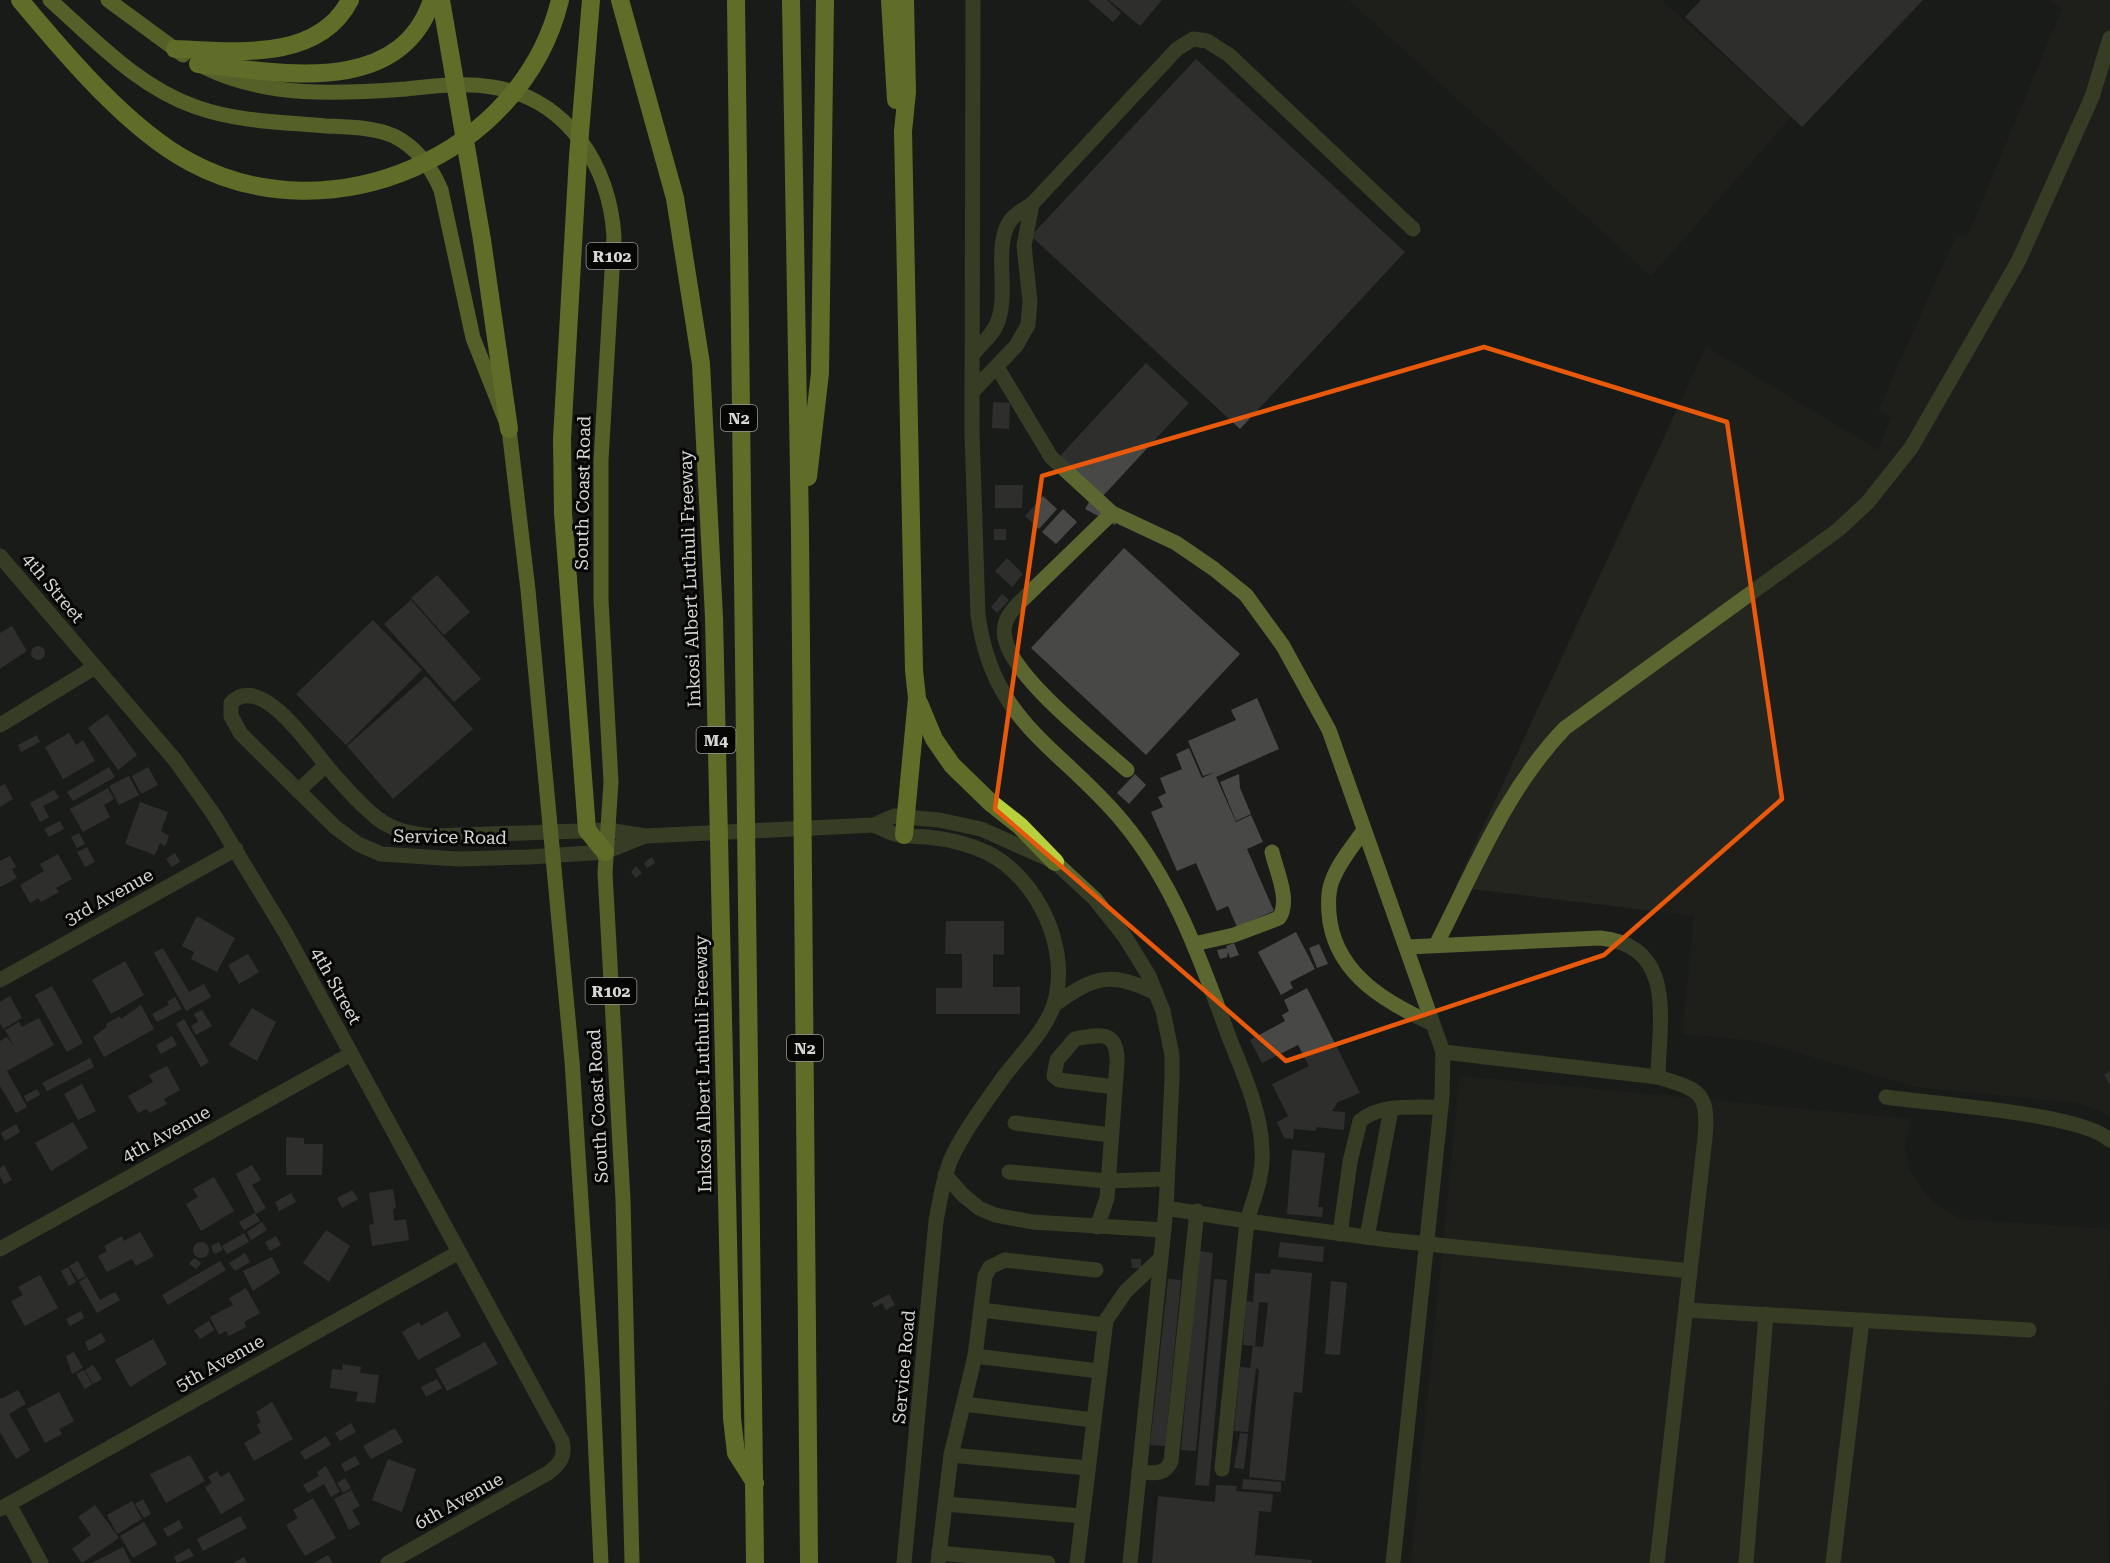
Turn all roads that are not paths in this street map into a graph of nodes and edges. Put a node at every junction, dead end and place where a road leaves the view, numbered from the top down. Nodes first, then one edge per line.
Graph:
1 (20, 0) edge
2 (50, 0) edge
3 (108, 0) edge
4 (350, 0) edge
5 (432, 0) edge
6 (441, 0) edge
7 (560, 0) edge
8 (591, 0) edge
9 (620, 0) edge
10 (736, 0) edge
11 (790, 0) edge
12 (825, 0) edge
13 (890, 0) edge
14 (905, 0) edge
15 (973, 0) edge
16 (2110, 38) edge
17 (175, 50) junction
18 (198, 64) junction
19 (454, 84) junction
20 (903, 131) junction
21 (1032, 204) junction
22 (1413, 229) dead end
23 (973, 354) junction
24 (997, 367) junction
25 (972, 392) junction
26 (508, 429) junction
27 (1112, 513) junction
28 (800, 532) junction
29 (0, 556) edge
30 (95, 667) junction
31 (917, 698) junction
32 (0, 725) edge
33 (322, 760) junction
34 (1128, 770) dead end
35 (298, 791) junction
36 (904, 825) junction
37 (552, 830) junction
38 (587, 830) junction
39 (608, 830) junction
40 (1364, 830) junction
41 (645, 836) junction
42 (236, 849) junction
43 (605, 852) junction
44 (1272, 852) dead end
45 (554, 855) junction
46 (1055, 862) junction
47 (1194, 944) junction
48 (1436, 945) junction
49 (1407, 947) junction
50 (0, 980) edge
51 (1156, 993) junction
52 (1054, 1005) junction
53 (1433, 1024) junction
54 (1443, 1052) junction
55 (351, 1054) junction
56 (1658, 1077) junction
57 (1115, 1087) junction
58 (1886, 1097) dead end
59 (1440, 1107) junction
60 (1391, 1109) junction
61 (1014, 1123) dead end
62 (1110, 1135) junction
63 (2110, 1140) edge
64 (1009, 1172) dead end
65 (945, 1175) junction
66 (1166, 1179) junction
67 (1107, 1181) junction
68 (1166, 1208) junction
69 (1197, 1211) junction
70 (1248, 1221) junction
71 (1097, 1227) junction
72 (1164, 1230) junction
73 (1340, 1234) junction
74 (1367, 1237) junction
75 (1425, 1243) junction
76 (0, 1249) edge
77 (459, 1252) junction
78 (1161, 1257) junction
79 (1096, 1270) dead end
80 (1690, 1271) junction
81 (981, 1310) junction
82 (1686, 1310) junction
83 (1766, 1314) junction
84 (1862, 1320) junction
85 (1105, 1324) junction
86 (2029, 1330) dead end
87 (975, 1356) junction
88 (1099, 1371) junction
89 (964, 1404) junction
90 (1093, 1420) junction
91 (951, 1455) junction
92 (1087, 1468) junction
93 (1222, 1469) dead end
94 (1139, 1472) junction
95 (548, 1473) joint
96 (755, 1483) junction
97 (946, 1504) junction
98 (4, 1506) edge
99 (1082, 1516) junction
100 (938, 1558) edge
101 (41, 1563) edge
102 (388, 1563) edge
103 (601, 1563) edge
104 (632, 1563) edge
105 (755, 1563) edge
106 (809, 1563) edge
107 (904, 1563) edge
108 (1048, 1563) edge
109 (1077, 1563) edge
110 (1130, 1563) edge
111 (1393, 1563) edge
112 (1657, 1563) edge
113 (1746, 1563) edge
114 (1833, 1563) edge

1 - 7 highway
2 - 26 main road, South Coast Road / R102
3 - 17 main road, South Coast Road / R102
4 - 17 highway
5 - 18 highway
6 - 19 highway
8 - 38 highway
9 - 96 highway, Inkosi Albert Luthuli Freeway / M4
10 - 96 highway, N2
11 - 28 highway, N2
12 - 28 highway
13 - 20 highway
14 - 20 highway
15 - 23 street
16 - 48 street
17 - 18 main road, South Coast Road / R102
18 - 19 main road, South Coast Road / R102
19 - 26 highway
19 - 39 main road, South Coast Road / R102
20 - 31 highway
21 - 22 street
21 - 23 street
21 - 24 street
23 - 25 street
24 - 25 street
24 - 27 street
25 - 47 street
26 - 37 main road, South Coast Road / R102
27 - 34 street
27 - 40 street
28 - 106 highway, N2
29 - 30 street, 4th Street
30 - 32 street
30 - 42 street, 4th Street
31 - 36 highway
31 - 46 highway
33 - 35 street
33 - 35 street, Service Road
33 - 37 street, Service Road
35 - 45 street, Service Road
36 - 41 street, Service Road
36 - 46 street, Service Road
36 - 52 street, Service Road
37 - 38 street, Service Road
37 - 45 main road, South Coast Road / R102
38 - 39 street, Service Road
38 - 43 highway
39 - 41 street, Service Road
39 - 43 main road, South Coast Road / R102
40 - 49 street
40 - 53 street
41 - 43 street, Service Road
42 - 50 street, 3rd Avenue
42 - 55 street, 4th Street
43 - 45 street, Service Road
43 - 104 main road, South Coast Road / R102
44 - 47 street
45 - 103 main road, South Coast Road / R102
46 - 51 street, Service Road
47 - 70 street
48 - 49 street
48 - 56 street
49 - 53 street
51 - 52 street, Service Road
51 - 66 street, Service Road
52 - 65 street, Service Road
53 - 54 street
54 - 56 street
54 - 59 street
55 - 76 street, 4th Avenue
55 - 77 street, 4th Street
56 - 80 street
57 - 57 street
57 - 62 street
58 - 63 street
59 - 60 street
59 - 75 street
60 - 73 street
60 - 74 street
61 - 62 street
62 - 67 street
64 - 67 street
65 - 71 street
65 - 107 street, Service Road
66 - 67 street
66 - 68 street, Service Road
67 - 71 street
68 - 69 street
68 - 72 street, Service Road
69 - 70 street
69 - 94 street
70 - 73 street
70 - 93 street
71 - 72 street
72 - 78 street, Service Road
73 - 74 street
74 - 75 street
75 - 80 street
75 - 111 street
77 - 95 street, 4th Street
77 - 98 street, 5th Avenue
78 - 85 street
78 - 94 street, Service Road
79 - 81 street
80 - 82 street
81 - 85 street
81 - 87 street
82 - 83 street
82 - 112 street
83 - 84 street
83 - 113 street
84 - 86 street
84 - 114 street
85 - 88 street
87 - 88 street
87 - 89 street
88 - 90 street
89 - 90 street
89 - 91 street
90 - 92 street
91 - 92 street
91 - 97 street
92 - 99 street
94 - 110 street, Service Road
95 - 102 street, 6th Avenue
96 - 105 highway, N2
97 - 99 street
97 - 100 street
98 - 101 street
99 - 109 street
100 - 108 street

